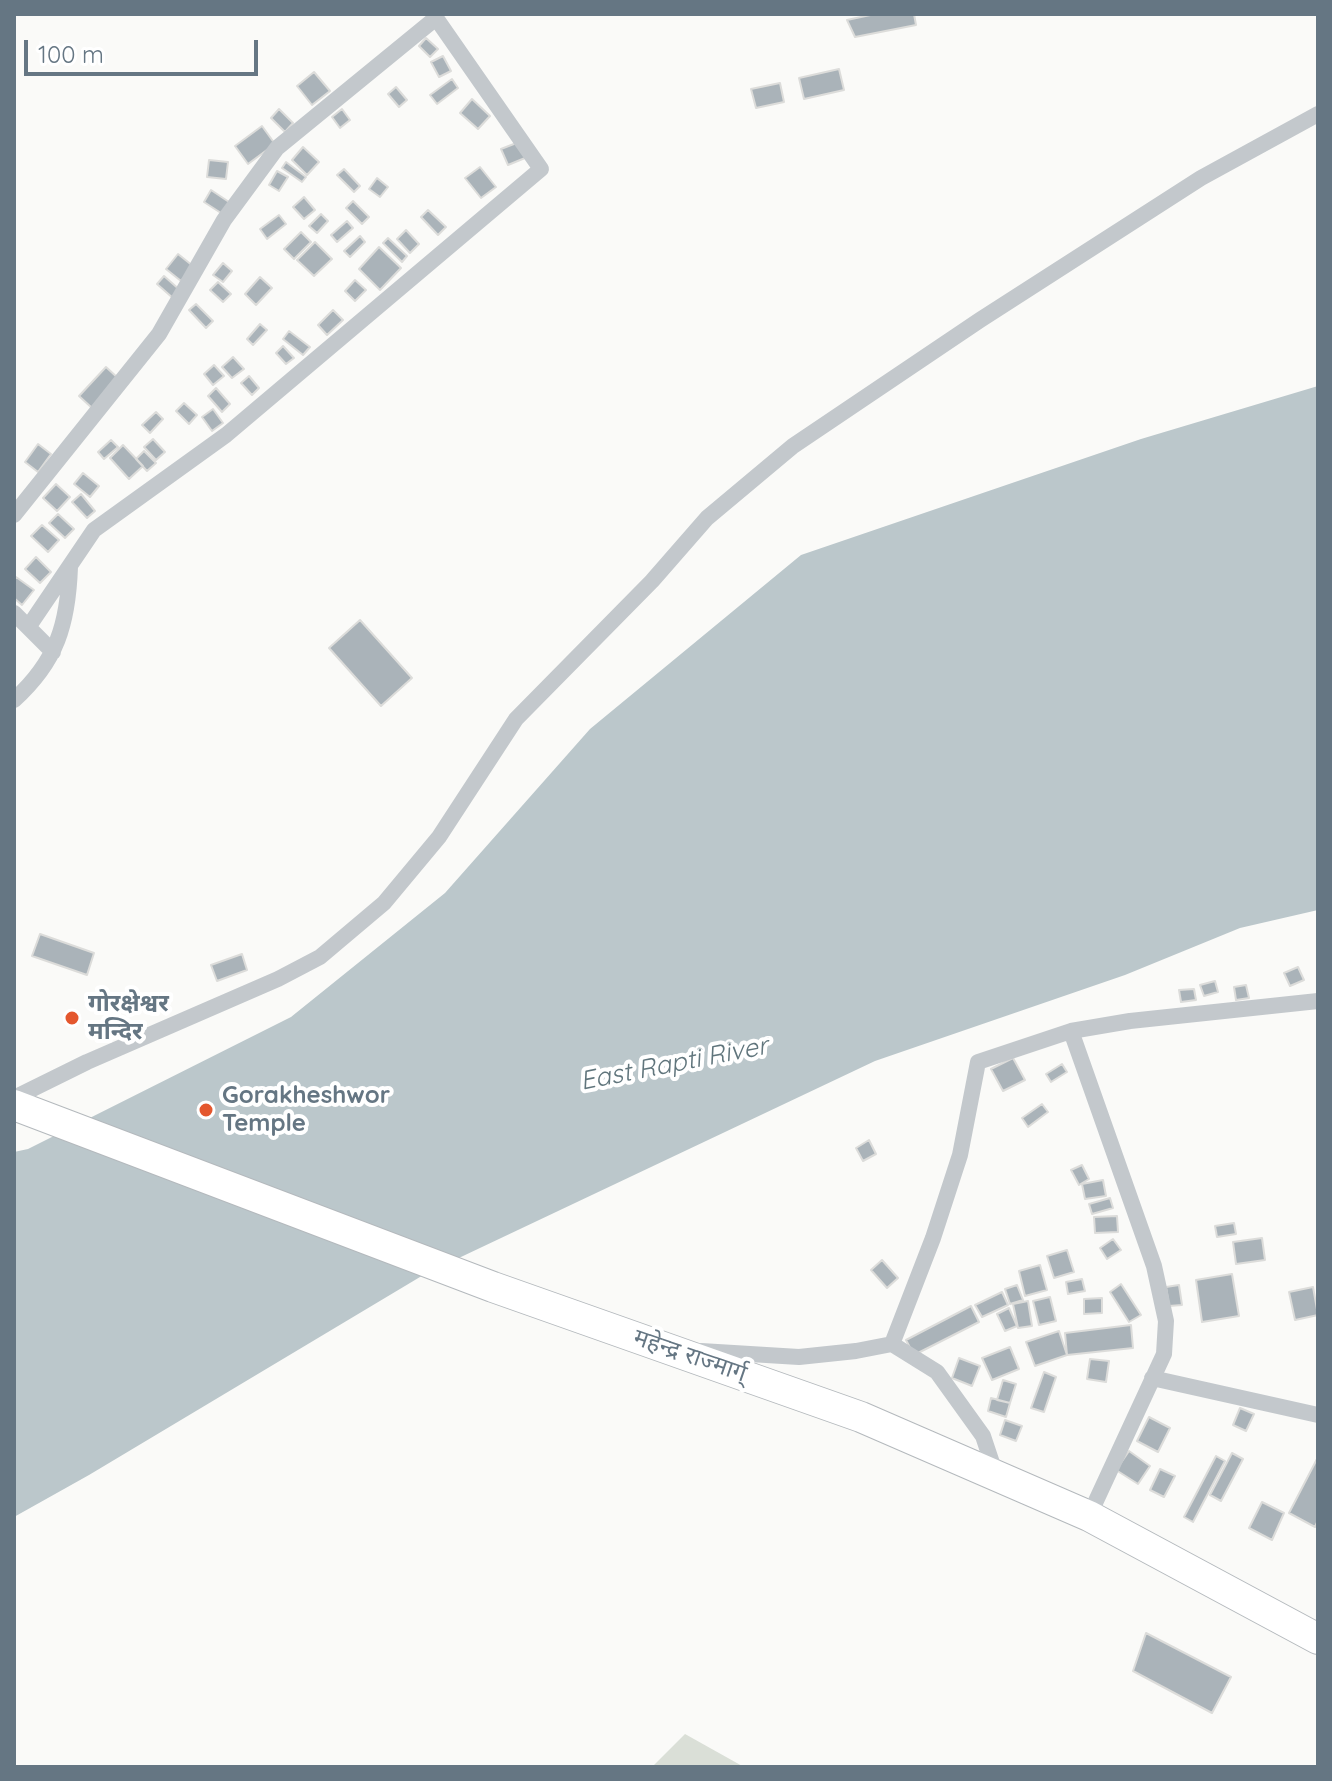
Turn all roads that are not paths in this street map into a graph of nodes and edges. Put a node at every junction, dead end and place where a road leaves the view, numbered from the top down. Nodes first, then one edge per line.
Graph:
1 (1318, 114) edge
2 (14, 515) edge
3 (70, 564) junction
4 (14, 613) edge
5 (29, 626) junction
6 (53, 652) junction
7 (14, 700) edge
8 (1318, 1001) edge
9 (1071, 1031) junction
10 (14, 1098) edge
11 (14, 1105) edge
12 (892, 1344) junction
13 (672, 1349) junction
14 (1152, 1378) junction
15 (1318, 1415) edge
16 (996, 1475) junction
17 (1089, 1516) junction
18 (1318, 1639) edge

1 - 10 street
2 - 3 street
3 - 5 street
3 - 6 street
4 - 5 street
5 - 6 street
6 - 7 street
8 - 9 street
9 - 12 street
9 - 14 street
11 - 13 highway, महेन्द्र राज्मार्ग्
12 - 13 street
12 - 16 street
13 - 16 highway, महेन्द्र राज्मार्ग्
14 - 15 street
14 - 17 street
16 - 17 highway, महेन्द्र राज्मार्ग्
17 - 18 highway, महेन्द्र राज्मार्ग्

